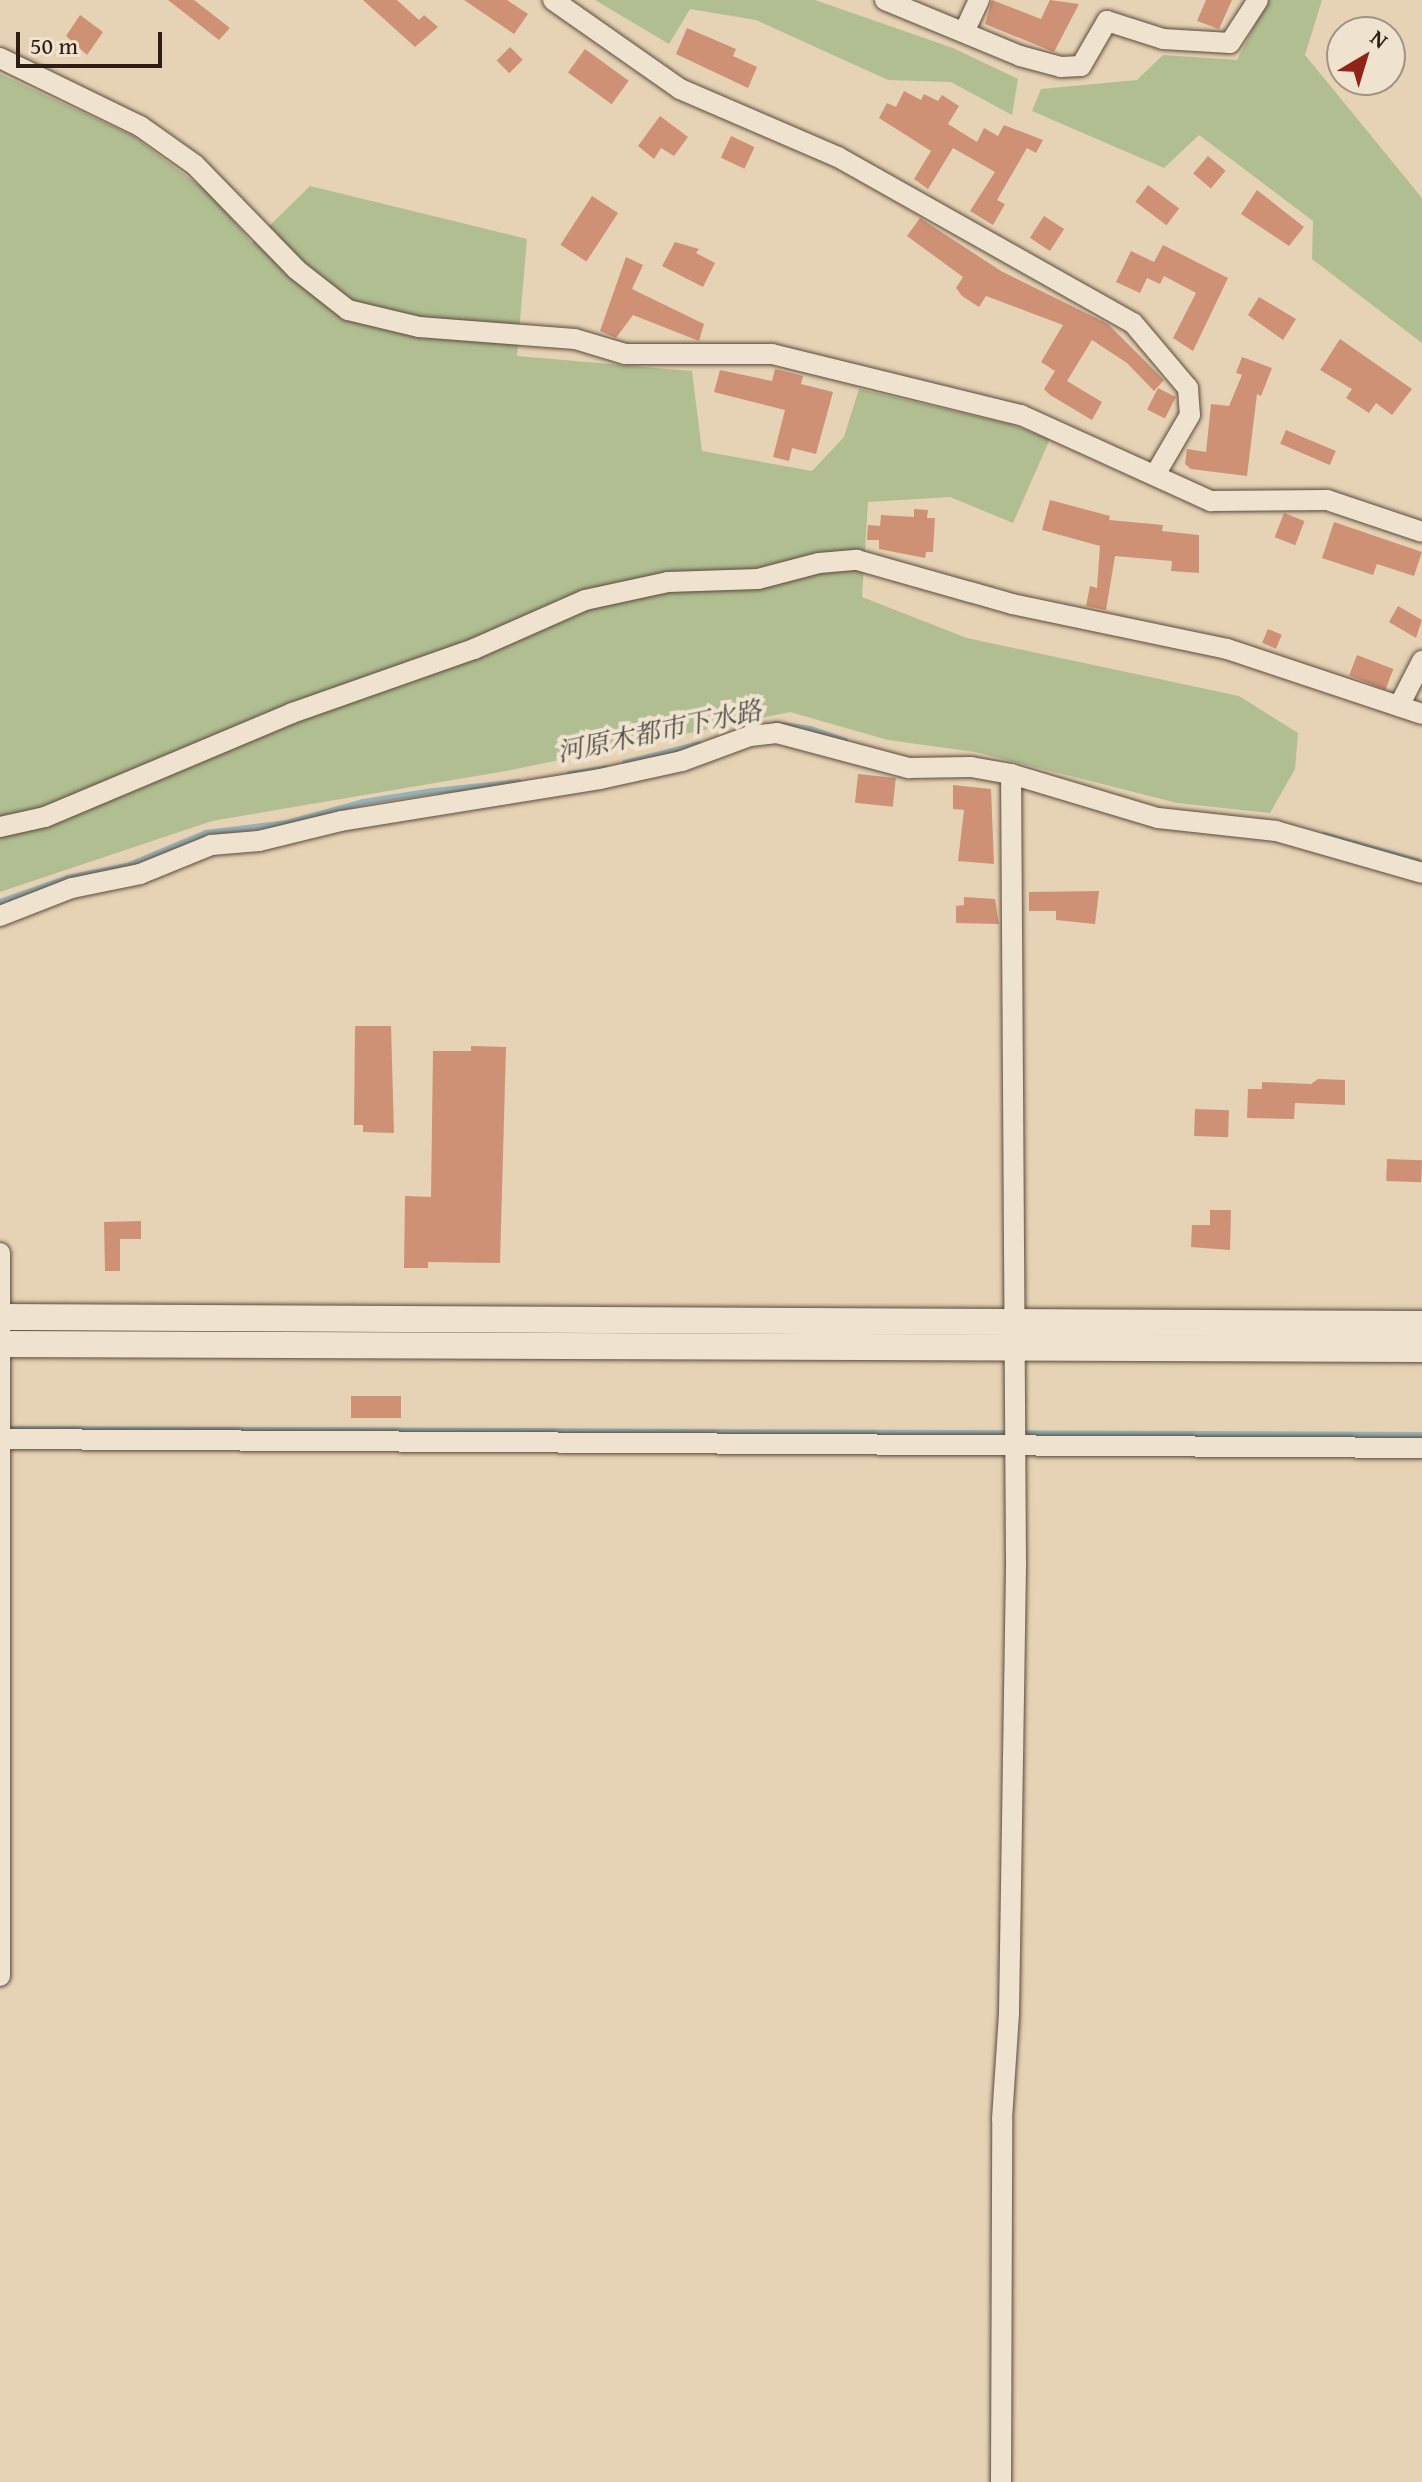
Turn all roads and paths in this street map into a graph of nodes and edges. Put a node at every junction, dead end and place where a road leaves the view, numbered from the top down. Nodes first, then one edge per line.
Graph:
1 (553, 0) edge
2 (885, 0) edge
3 (979, 0) edge
4 (1258, 0) edge
5 (965, 30) junction
6 (0, 58) edge
7 (1155, 475) junction
8 (1422, 532) edge
9 (1422, 661) edge
10 (1399, 706) junction
11 (1422, 714) edge
12 (1011, 774) junction
13 (0, 827) edge
14 (1422, 873) edge
15 (0, 916) edge
16 (0, 1253) edge
17 (1, 1317) edge
18 (1422, 1324) edge
19 (1014, 1337) junction
20 (2, 1344) edge
21 (1422, 1349) edge
22 (1, 1439) edge
23 (1013, 1446) junction
24 (1422, 1448) edge
25 (0, 1976) edge
26 (1001, 2482) edge

1 - 7 street
2 - 5 street
3 - 5 street
4 - 5 street
6 - 7 street
7 - 8 street
9 - 10 street
10 - 11 street
10 - 13 street
12 - 14 street
12 - 15 street
12 - 19 street
16 - 17 street
17 - 19 street
17 - 20 street
18 - 19 street
19 - 20 street
19 - 21 street
19 - 23 street
20 - 22 street
22 - 23 street
22 - 25 street
23 - 24 street
23 - 26 street

